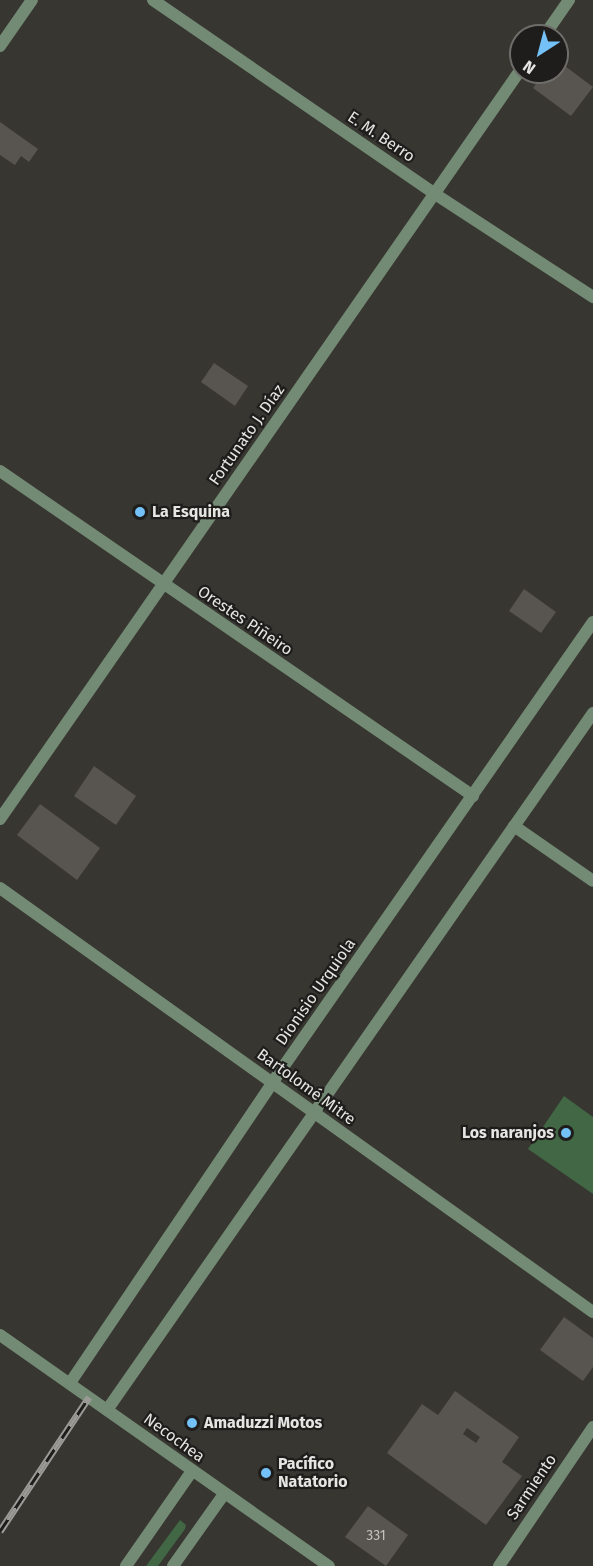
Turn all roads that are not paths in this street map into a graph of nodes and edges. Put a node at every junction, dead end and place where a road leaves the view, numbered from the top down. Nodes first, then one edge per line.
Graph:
1 (32, 0) edge
2 (153, 0) edge
3 (568, 0) edge
4 (552, 24) edge
5 (0, 46) edge
6 (511, 84) edge
7 (435, 194) junction
8 (593, 297) edge
9 (0, 471) edge
10 (163, 585) junction
11 (593, 622) edge
12 (593, 713) edge
13 (473, 796) junction
14 (0, 819) edge
15 (514, 826) junction
16 (593, 881) edge
17 (0, 888) edge
18 (272, 1083) junction
19 (314, 1114) junction
20 (593, 1312) edge
21 (0, 1335) edge
22 (70, 1383) junction
23 (107, 1410) junction
24 (593, 1427) edge
25 (192, 1471) junction
26 (224, 1494) junction
27 (126, 1566) edge
28 (173, 1566) edge
29 (329, 1566) edge
30 (499, 1566) edge

1 - 5 street
2 - 7 street, E. M. Berro
3 - 4 street
6 - 7 street, Fortunato J. Díaz
7 - 8 street, E. M. Berro
7 - 10 street, Fortunato J. Díaz
9 - 10 street, Orestes Piñeiro
10 - 13 street, Orestes Piñeiro
10 - 14 street, Fortunato J. Díaz
11 - 13 street, Dionisio Urquiola
12 - 15 street
13 - 18 street, Dionisio Urquiola
15 - 16 street
15 - 19 street
17 - 18 street, Bartolomé Mitre
18 - 19 street, Bartolomé Mitre
18 - 22 street, Dionisio Urquiola
19 - 20 street, Bartolomé Mitre
19 - 23 street
21 - 22 street, Necochea
22 - 23 street, Necochea
23 - 25 street, Necochea
24 - 30 street, Sarmiento
25 - 26 street, Necochea
25 - 27 street
26 - 28 street
26 - 29 street, Necochea

